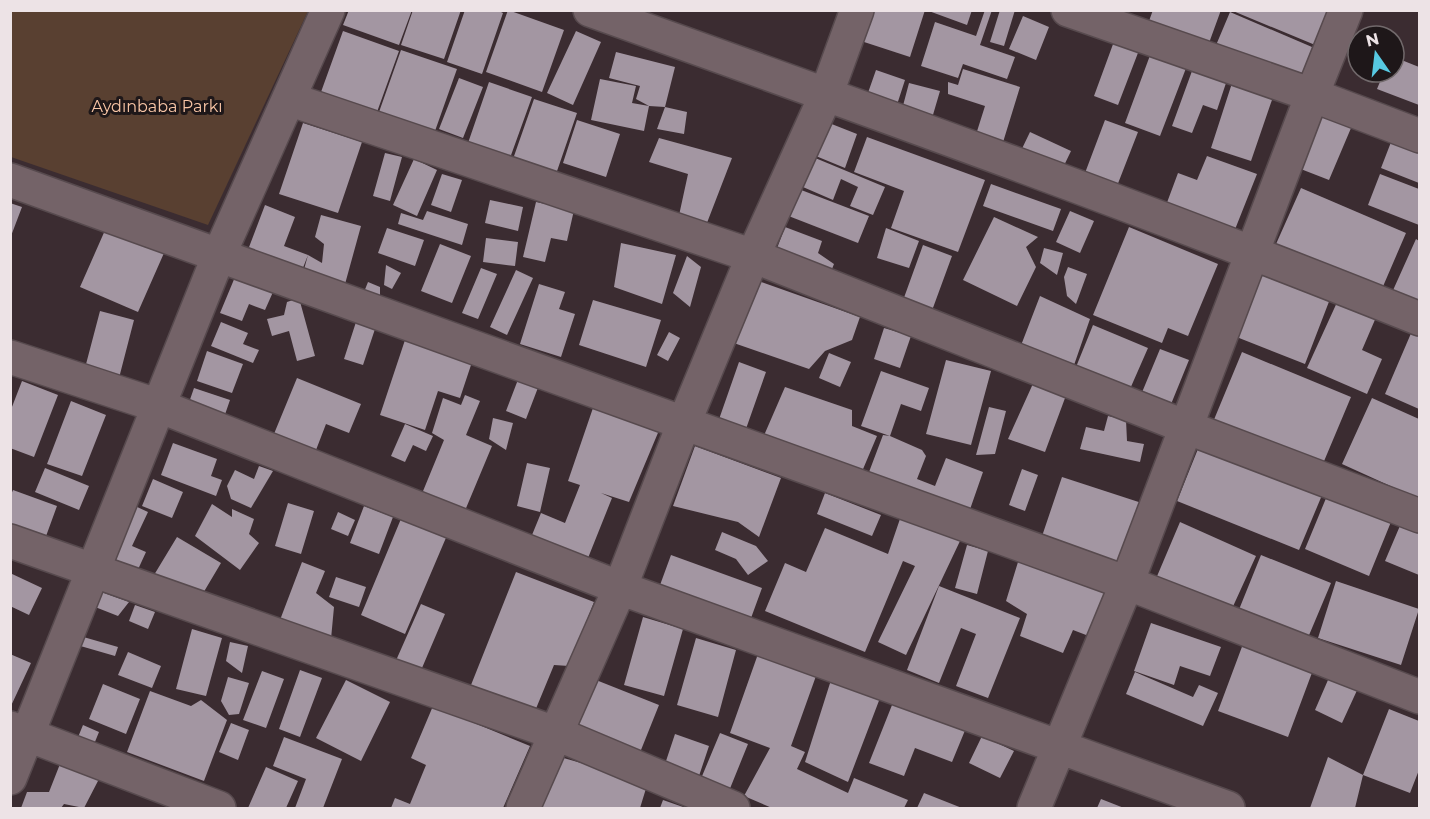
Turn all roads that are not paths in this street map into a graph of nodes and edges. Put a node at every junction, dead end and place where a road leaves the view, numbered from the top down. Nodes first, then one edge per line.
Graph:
1 (328, 10) edge
2 (590, 10) edge
3 (857, 10) edge
4 (1068, 10) edge
5 (1346, 10) edge
6 (826, 94) junction
7 (1312, 95) junction
8 (289, 99) junction
9 (1419, 136) edge
10 (10, 180) edge
11 (1254, 252) junction
12 (219, 255) junction
13 (753, 256) junction
14 (1419, 319) edge
15 (10, 357) edge
16 (159, 406) junction
17 (684, 423) junction
18 (1186, 427) junction
19 (1419, 516) edge
20 (10, 541) edge
21 (93, 571) junction
22 (1127, 583) junction
23 (620, 588) junction
24 (1419, 697) edge
25 (19, 732) edge
26 (555, 733) junction
27 (1058, 748) junction
28 (10, 778) edge
29 (219, 808) edge
30 (523, 808) edge
31 (733, 808) edge
32 (1034, 808) edge
33 (1228, 808) edge

1 - 8 street
2 - 6 street
3 - 6 street
4 - 7 street
5 - 7 street
6 - 11 street
6 - 13 street
7 - 9 street
7 - 11 street
8 - 12 street
8 - 13 street
10 - 12 street
11 - 14 street
11 - 18 street
12 - 16 street
12 - 17 street
13 - 17 street
13 - 18 street
15 - 16 street
16 - 21 street
16 - 23 street
17 - 22 street
17 - 23 street
18 - 19 street
18 - 22 street
20 - 21 street
21 - 25 street
21 - 26 street
22 - 24 street
22 - 27 street
23 - 26 street
23 - 27 street
25 - 28 street
25 - 29 street
26 - 30 street
26 - 31 street
27 - 32 street
27 - 33 street

